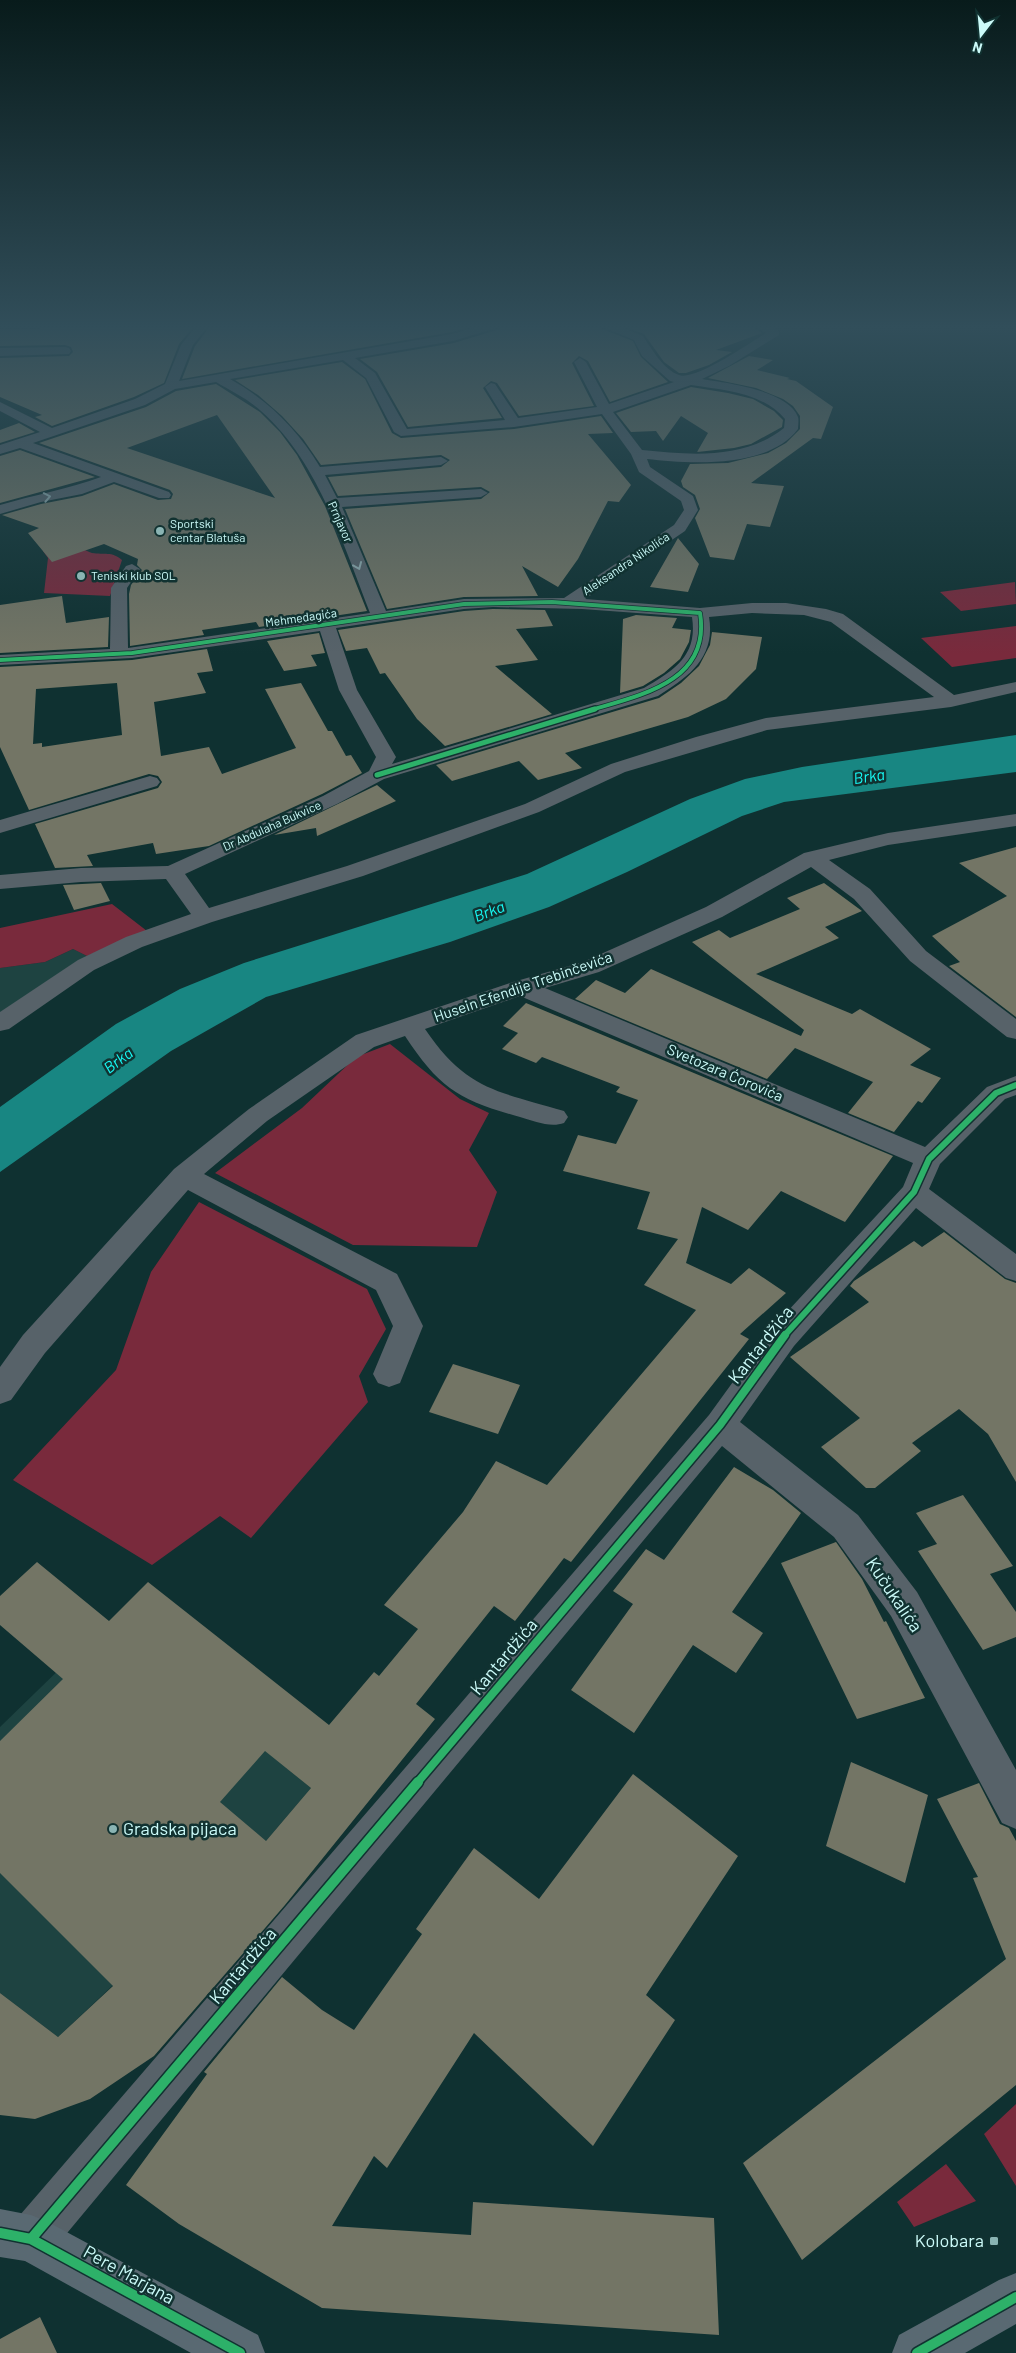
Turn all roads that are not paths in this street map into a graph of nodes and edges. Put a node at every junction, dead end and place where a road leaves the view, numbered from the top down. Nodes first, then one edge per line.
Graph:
1 (46, 435) edge
2 (290, 435) edge
3 (624, 435) edge
4 (786, 435) edge
5 (20, 443) junction
6 (0, 450) edge
7 (638, 454) junction
8 (441, 461) dead end
9 (316, 472) junction
10 (114, 477) junction
11 (481, 493) dead end
12 (164, 495) dead end
13 (331, 503) junction
14 (0, 510) edge
15 (132, 570) dead end
16 (567, 603) junction
17 (700, 613) junction
18 (380, 618) junction
19 (327, 626) junction
20 (119, 654) junction
21 (0, 660) edge
22 (1016, 687) edge
23 (951, 701) junction
24 (377, 775) junction
25 (150, 782) dead end
26 (1016, 820) edge
27 (0, 827) edge
28 (812, 858) junction
29 (172, 872) junction
30 (0, 882) edge
31 (204, 917) junction
32 (520, 987) junction
33 (0, 1023) edge
34 (410, 1025) junction
35 (1016, 1031) edge
36 (1006, 1089) edge
37 (555, 1118) dead end
38 (929, 1159) junction
39 (184, 1176) junction
40 (914, 1192) junction
41 (1016, 1270) edge
42 (389, 1374) dead end
43 (0, 1391) edge
44 (720, 1425) junction
45 (1016, 1808) edge
46 (16, 2236) edge
47 (1016, 2297) edge
48 (221, 2349) edge
49 (917, 2353) edge

1 - 5 street
2 - 9 street, Prnjavor
3 - 7 street, Aleksandra Nikolića
4 - 7 street
5 - 6 street
5 - 10 street
7 - 16 street, Aleksandra Nikolića
8 - 9 street
9 - 13 street, Prnjavor
10 - 12 street
14 -> 10 street
11 - 13 street
13 -> 18 street, Prnjavor
15 - 20 street
16 - 17 street, Mehmedagića
16 - 18 street, Mehmedagića
17 - 23 street, Mehmedagića
17 - 24 street, Dr Abdulaha Bukvice
18 - 19 street, Mehmedagića
19 - 20 street, Mehmedagića
19 - 24 street
20 - 21 street, Mehmedagića
22 - 23 street
23 - 31 street
24 - 29 street, Dr Abdulaha Bukvice
25 - 27 street
26 - 28 street, Husein Efendije Trebinčevića
28 - 32 street, Husein Efendije Trebinčevića
28 - 35 street
29 - 30 street, Dr Abdulaha Bukvice
29 - 31 street
31 - 33 street
32 - 34 street, Husein Efendije Trebinčevića
32 - 38 street, Svetozara Ćorovića
34 - 37 street
34 - 39 street, Husein Efendije Trebinčevića
36 - 38 street, Kantardžića
38 - 40 street, Kantardžića
39 - 42 street
39 - 43 street, Husein Efendije Trebinčevića
40 - 41 street
40 - 44 street, Kantardžića
44 - 45 street, Kučukalića
44 - 46 street, Kantardžića
46 - 48 main road, Pere Marjana
47 - 49 main road

